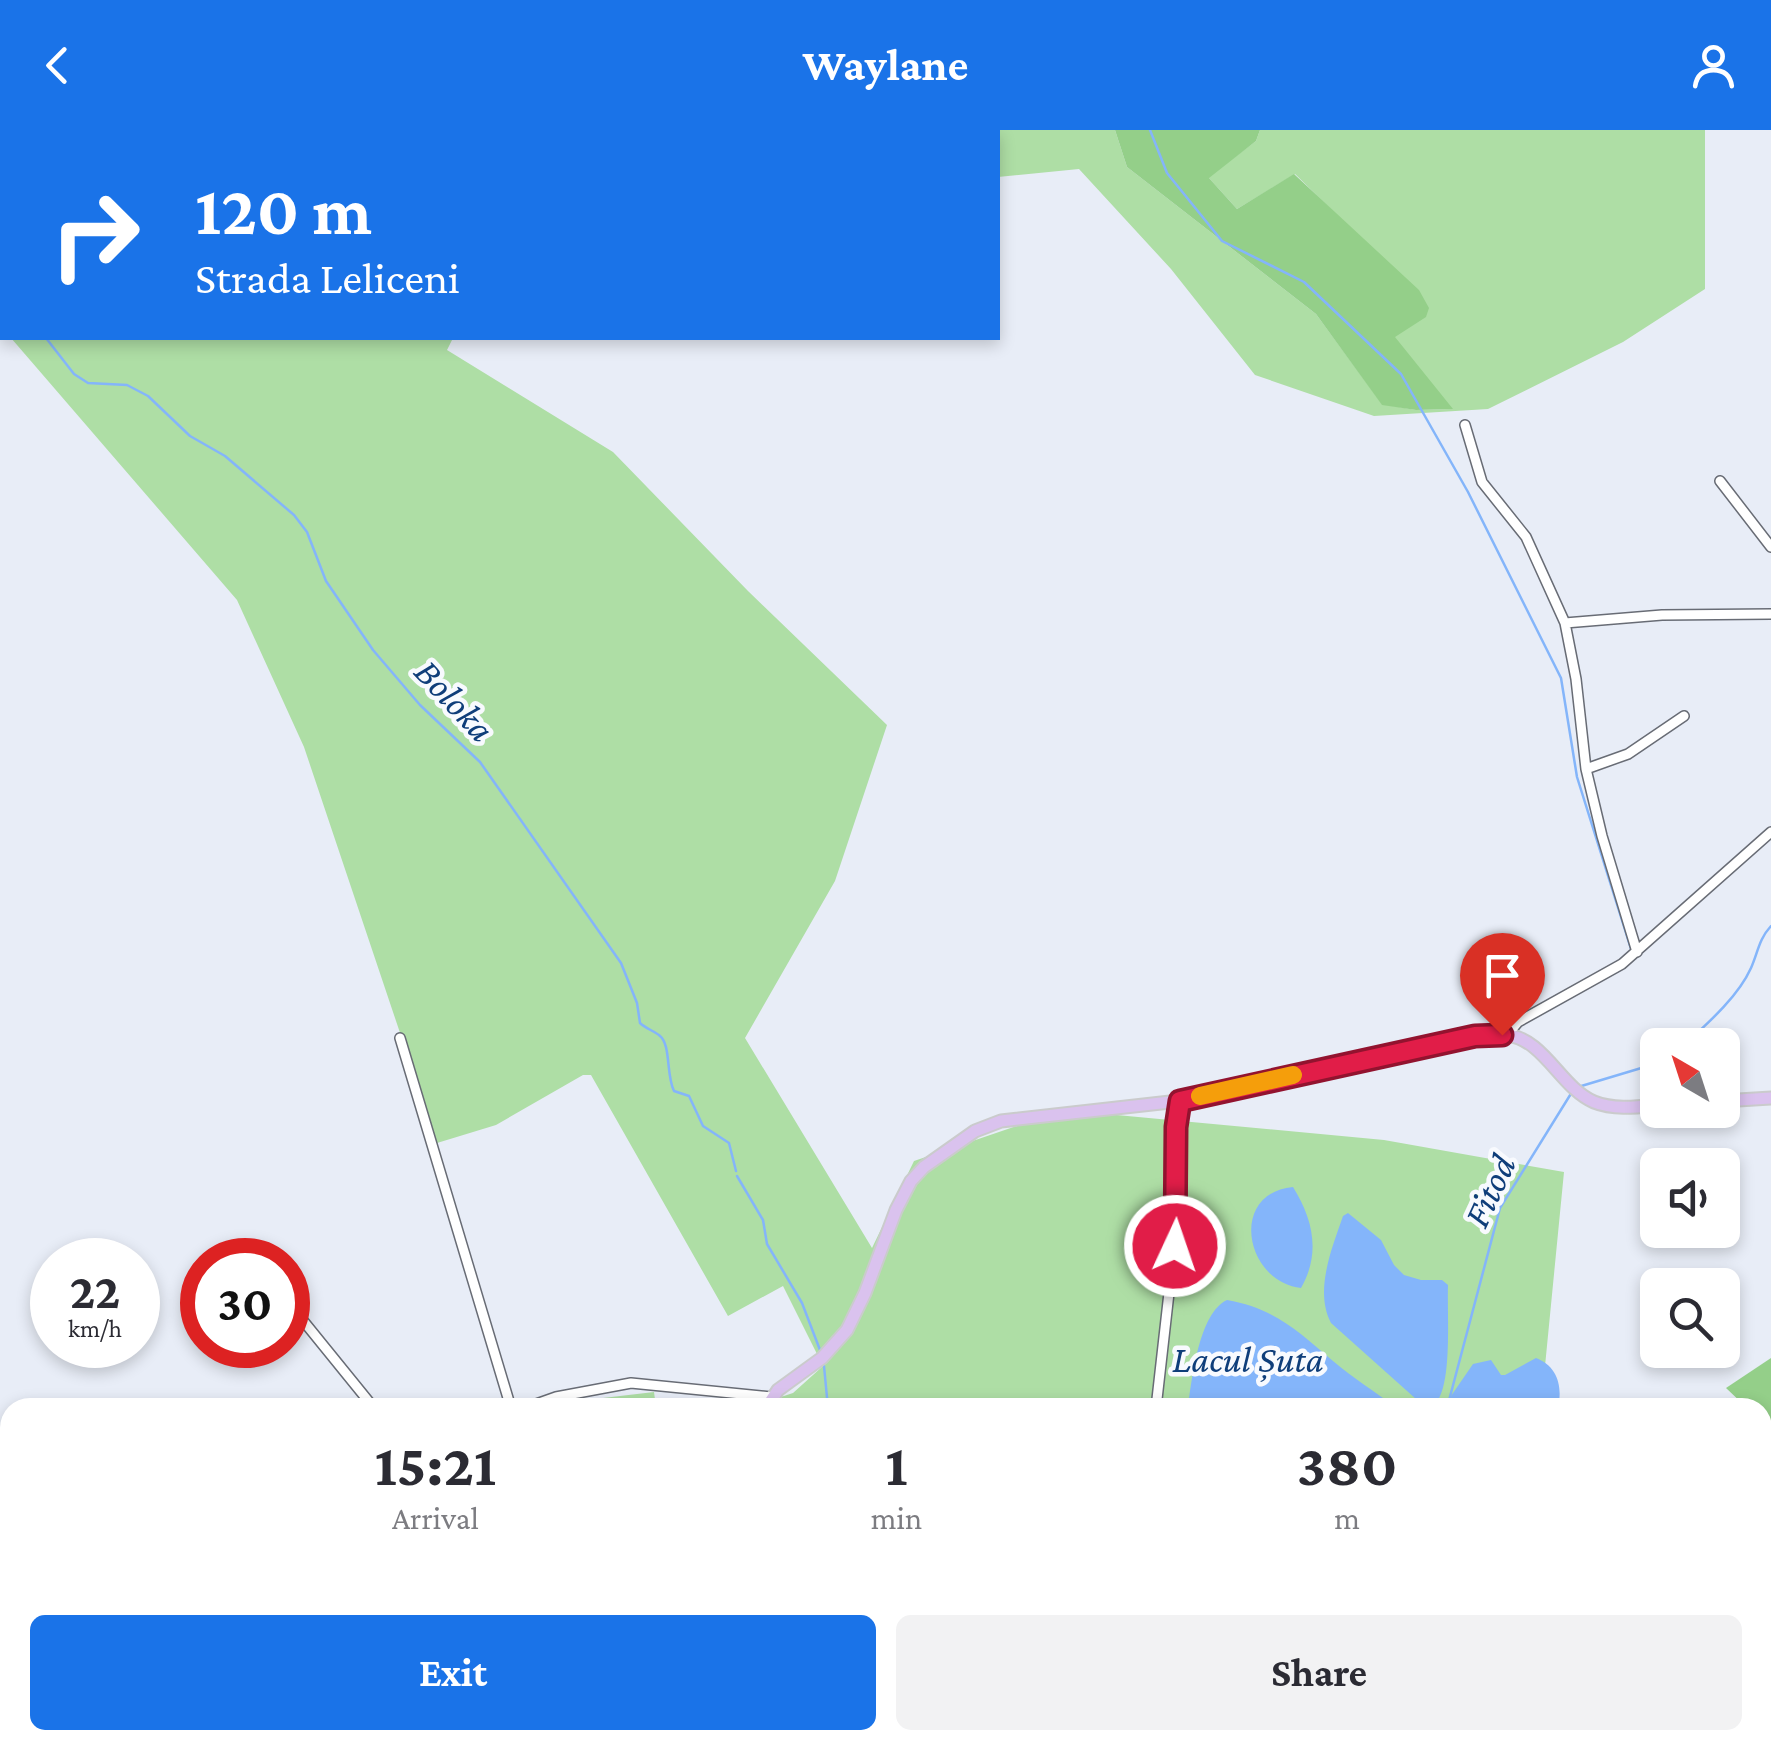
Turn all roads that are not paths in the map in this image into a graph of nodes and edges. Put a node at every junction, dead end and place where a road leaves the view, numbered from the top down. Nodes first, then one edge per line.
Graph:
1 (1465, 425) dead end
2 (1720, 481) dead end
3 (1771, 547) edge
4 (1771, 614) edge
5 (1565, 623) junction
6 (1684, 716) dead end
7 (1586, 770) junction
8 (1771, 832) edge
9 (1637, 952) junction
10 (1507, 1035) junction
11 (400, 1038) dead end
12 (1771, 1098) edge
13 (1740, 1100) edge
14 (1180, 1101) junction
15 (1640, 1105) edge
16 (310, 1329) edge
17 (366, 1398) edge
18 (508, 1398) edge
19 (553, 1398) edge
20 (739, 1398) edge
21 (773, 1398) edge
22 (1157, 1398) edge

1 - 5 street
2 - 3 street
4 - 5 street
5 - 7 street
6 - 7 street
7 - 9 street
8 - 9 street
9 - 10 street
10 - 14 main road
10 - 15 main road
11 - 18 street
12 - 13 main road
14 - 21 main road
14 - 22 street
16 - 17 street
19 - 20 street

